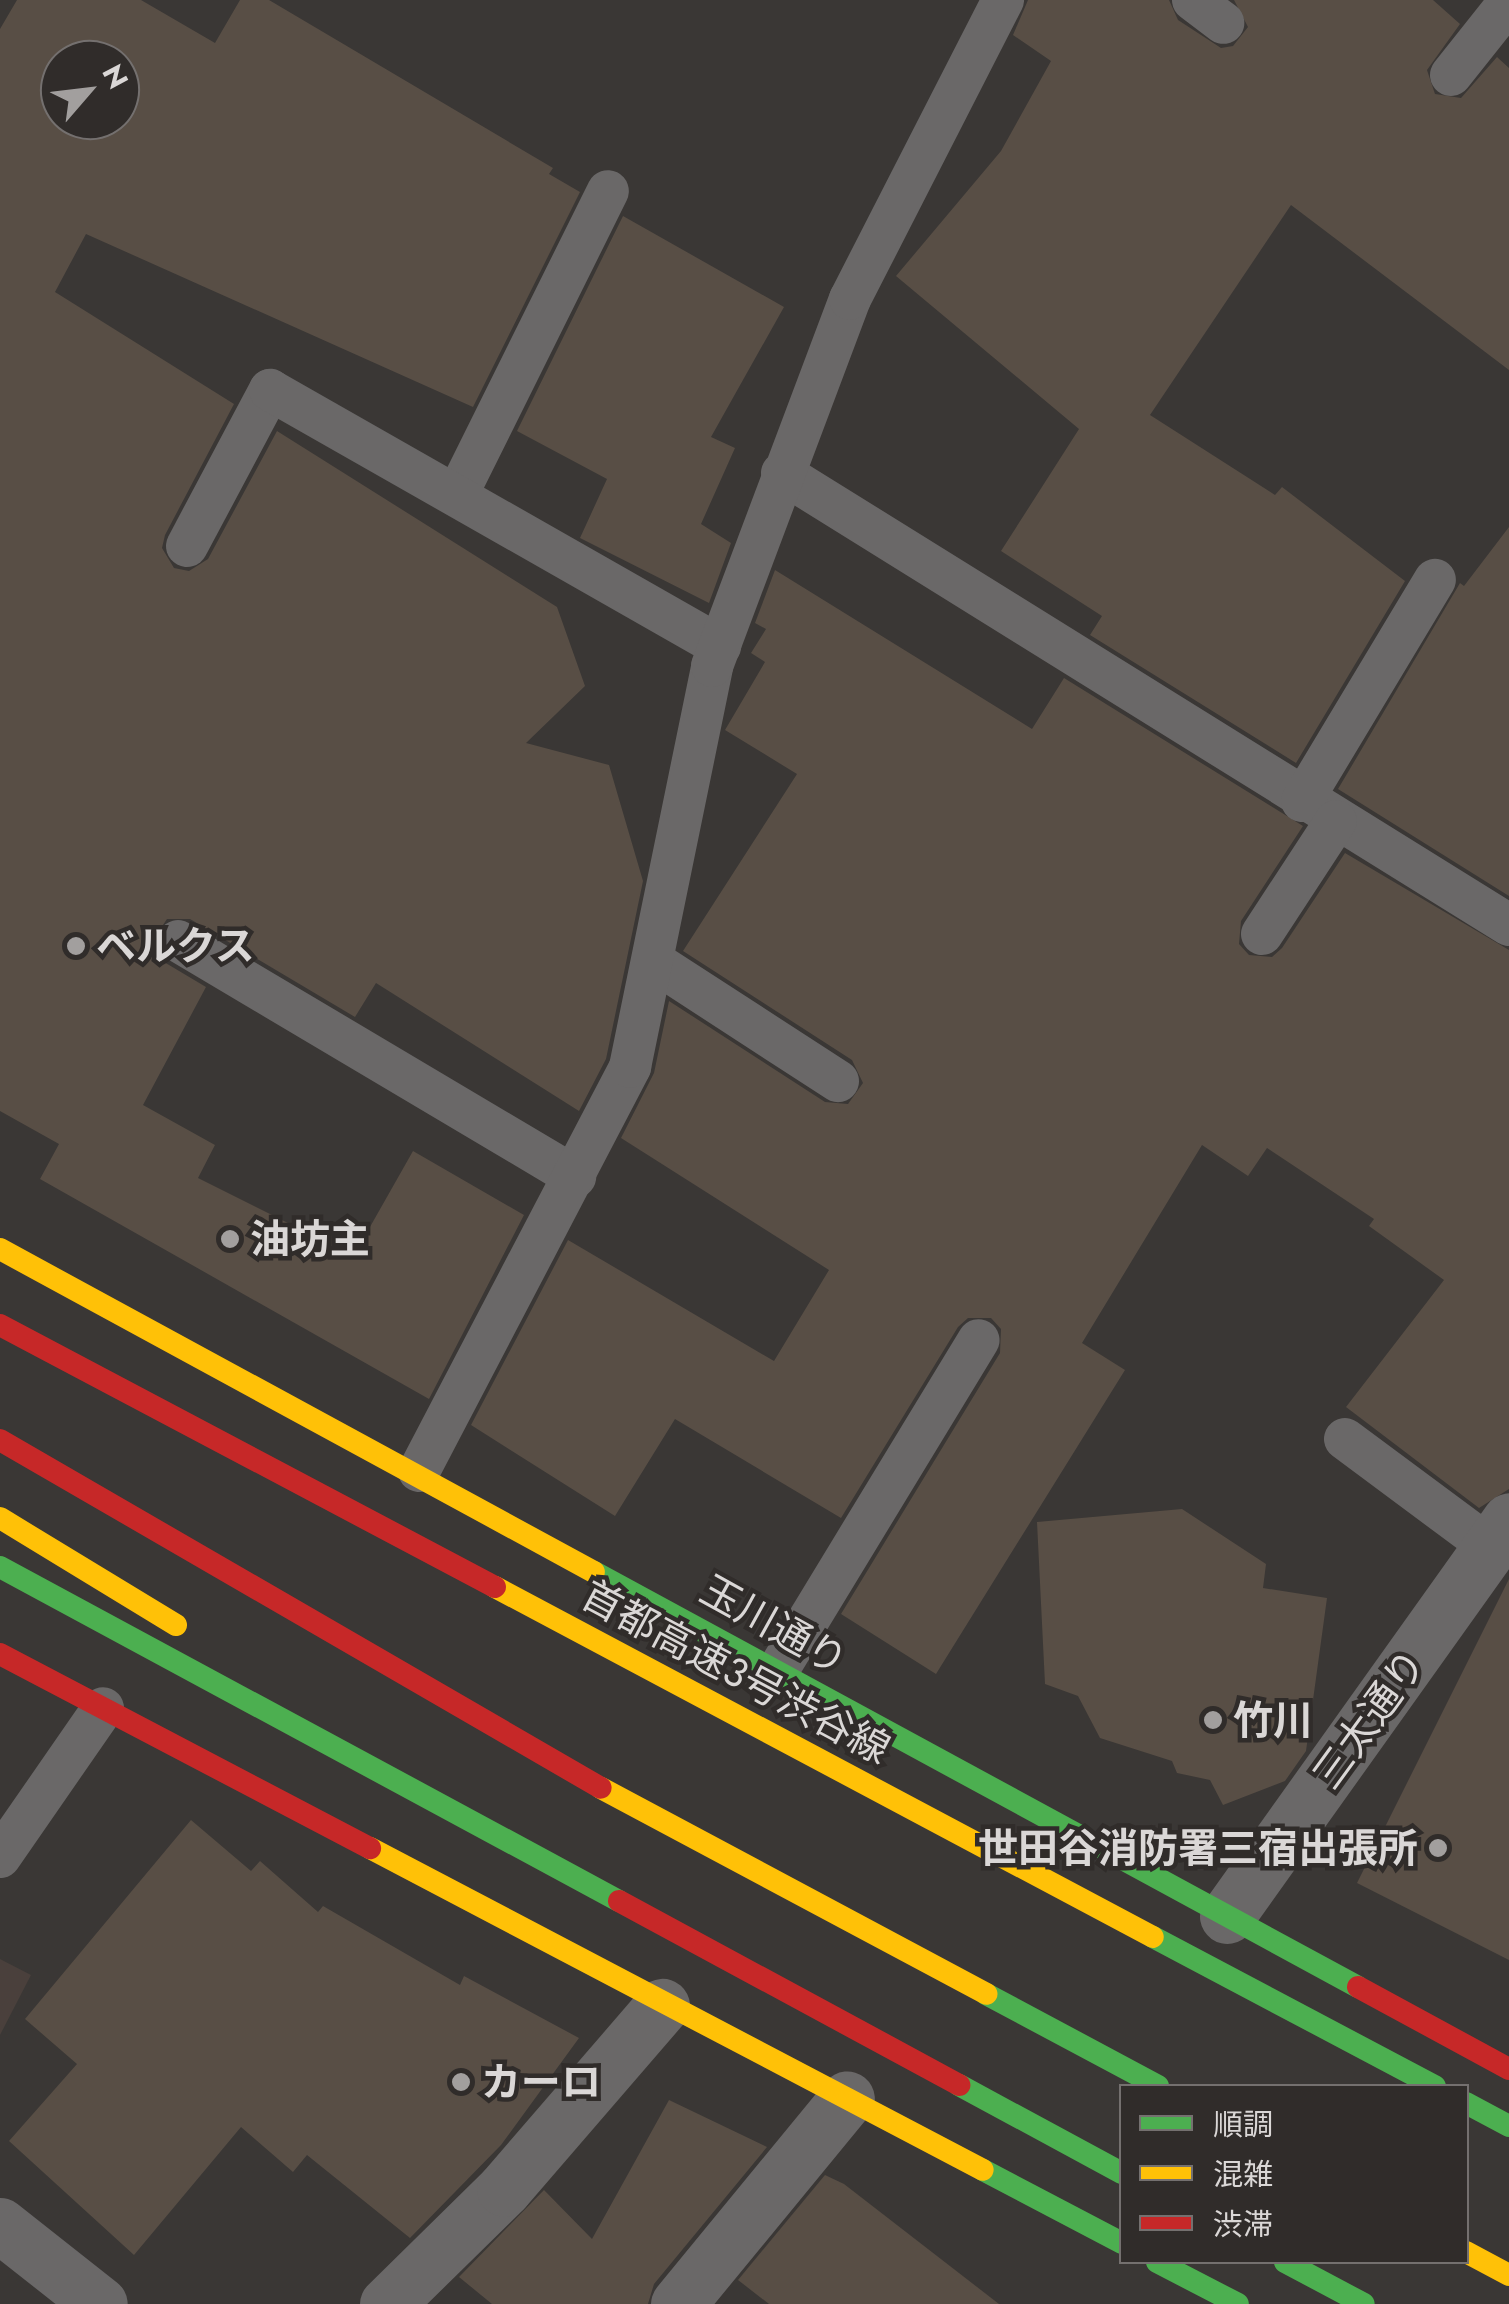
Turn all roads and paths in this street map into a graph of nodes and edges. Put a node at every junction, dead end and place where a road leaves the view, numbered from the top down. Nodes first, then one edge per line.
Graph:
1 (1003, 0) edge
2 (1509, 2) edge
3 (1451, 75) dead end
4 (608, 191) dead end
5 (782, 473) junction
6 (458, 493) junction
7 (187, 546) dead end
8 (1435, 580) dead end
9 (720, 646) junction
10 (1319, 811) junction
11 (1509, 926) edge
12 (1262, 934) dead end
13 (178, 941) dead end
14 (656, 963) junction
15 (838, 1081) dead end
16 (576, 1177) junction
17 (0, 1249) edge
18 (0, 1325) edge
19 (979, 1340) dead end
20 (1345, 1439) dead end
21 (0, 1440) edge
22 (418, 1471) junction
23 (0, 1518) edge
24 (1499, 1533) edge
25 (0, 1567) edge
26 (199, 1640) dead end
27 (0, 1654) edge
28 (778, 1670) junction
29 (248, 1672) dead end
30 (102, 1708) junction
31 (0, 1857) edge
32 (544, 1862) junction
33 (1227, 1916) junction
34 (662, 2006) junction
35 (1509, 2069) edge
36 (1154, 2084) edge
37 (1431, 2084) edge
38 (847, 2098) junction
39 (1469, 2105) edge
40 (1509, 2126) edge
41 (1119, 2171) edge
42 (0, 2225) edge
43 (1119, 2240) edge
44 (1469, 2254) edge
45 (1162, 2264) edge
46 (1289, 2264) edge
47 (1509, 2275) edge
48 (100, 2304) edge
49 (387, 2304) edge
50 (678, 2304) edge
51 (1238, 2304) edge
52 (1364, 2304) edge

1 - 5 lane
2 - 3 lane
4 - 6 lane
5 - 9 lane
5 - 10 lane
6 - 7 lane
6 - 9 lane
8 - 10 lane
9 - 14 lane
10 - 11 lane
10 - 12 lane
13 - 16 lane
14 - 15 lane
14 - 16 lane
16 - 22 lane
17 - 22 highway, 玉川通り
18 - 37 highway, 首都高速3号渋谷線
19 - 28 lane
20 - 24 lane
21 - 36 highway
22 - 28 highway, 玉川通り
23 - 26 highway
24 - 33 street, 三太通り
25 - 32 highway
27 - 30 highway
28 - 33 highway, 玉川通り
29 - 32 highway
30 - 31 lane
30 - 34 highway
32 - 41 highway
33 - 35 highway, 玉川通り
34 - 38 highway
34 - 49 street
38 - 43 highway
38 - 50 street
39 - 40 highway
42 - 48 street
44 - 47 highway
45 - 51 highway
46 - 52 highway

